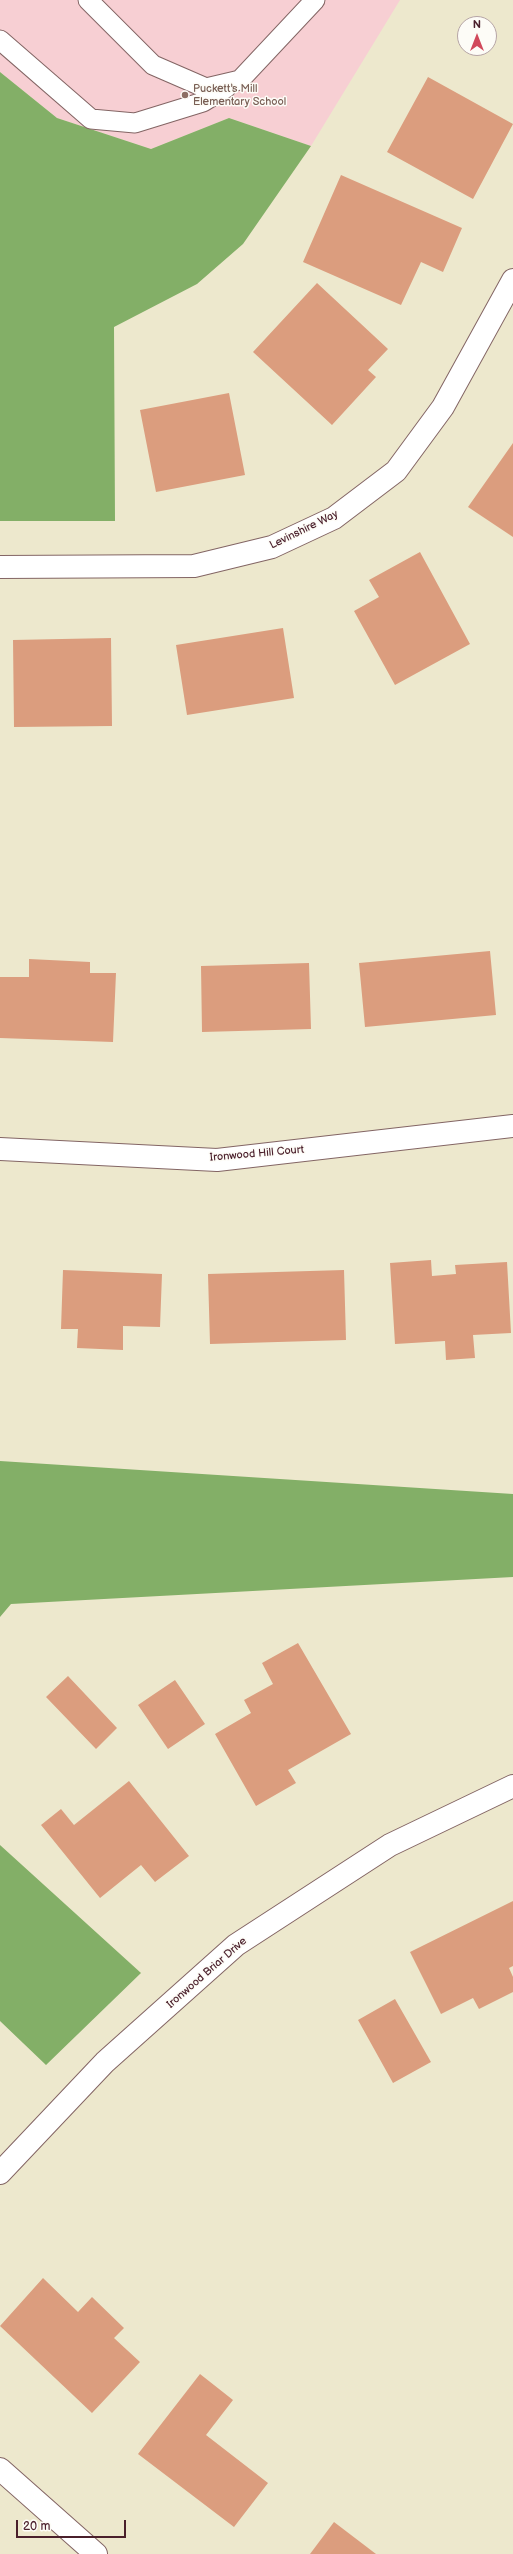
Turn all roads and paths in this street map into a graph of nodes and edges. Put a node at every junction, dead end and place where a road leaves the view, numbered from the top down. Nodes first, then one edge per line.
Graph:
1 (88, 0) edge
2 (315, 0) edge
3 (0, 40) edge
4 (240, 80) junction
5 (513, 280) edge
6 (0, 567) edge
7 (513, 1126) edge
8 (0, 1149) edge
9 (513, 1786) edge
10 (0, 2173) edge
11 (0, 2469) edge
12 (96, 2554) edge

1 - 4 lane
2 - 4 lane
3 - 4 lane
5 - 6 street, Levinshire Way
7 - 8 street, Ironwood Hill Court
9 - 10 street, Ironwood Briar Drive
11 - 12 street

